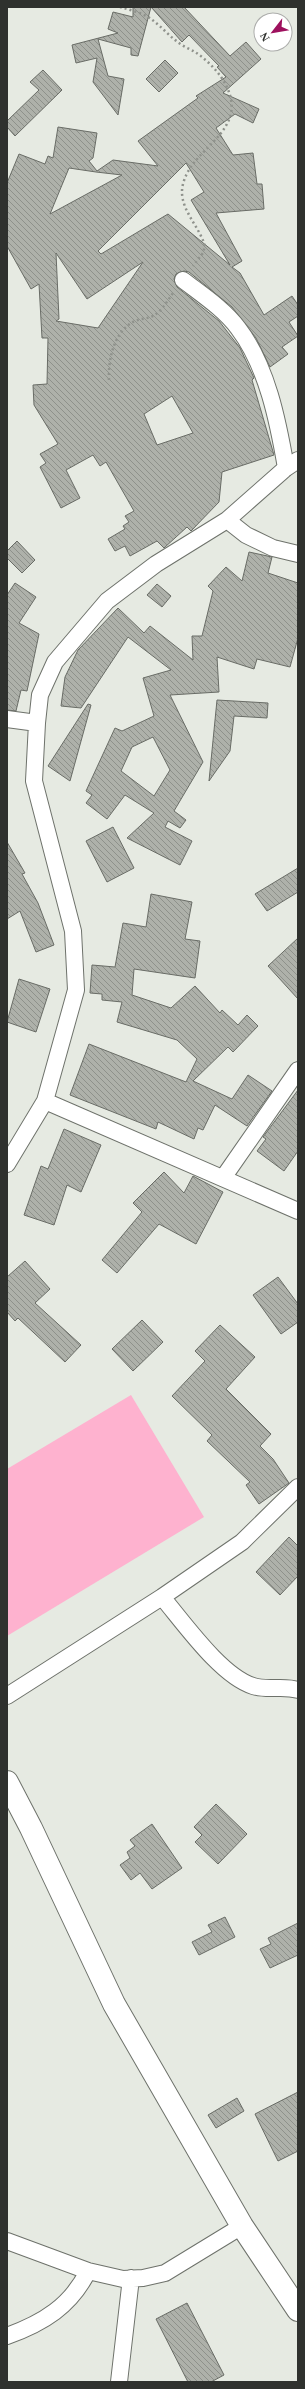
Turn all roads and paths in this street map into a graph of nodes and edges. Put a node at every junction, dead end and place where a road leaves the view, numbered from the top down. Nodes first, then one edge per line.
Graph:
1 (120, 7) edge
2 (124, 8) edge
3 (183, 280) junction
4 (109, 380) dead end
5 (292, 464) edge
6 (227, 520) junction
7 (298, 554) edge
8 (7, 719) edge
9 (36, 723) junction
10 (298, 1070) edge
11 (45, 1100) junction
12 (7, 1164) edge
13 (223, 1178) junction
14 (298, 1211) edge
15 (298, 1487) edge
16 (162, 1597) junction
17 (298, 1690) edge
18 (7, 1696) edge
19 (7, 1782) edge
20 (242, 2226) junction
21 (7, 2241) edge
22 (88, 2271) junction
23 (131, 2278) junction
24 (298, 2310) edge
25 (7, 2336) edge
26 (119, 2382) edge

1 - 2 path
2 - 3 path
3 - 4 path
3 - 5 street
5 - 6 street
6 - 7 street
6 - 9 street
8 - 9 street
9 - 11 street
10 - 13 street
11 - 12 street
11 - 13 street
13 - 14 street
15 - 16 street
16 - 17 street
16 - 18 street
19 - 20 street
20 - 23 street
20 - 24 street
21 - 22 street
22 - 23 street
22 - 25 street
23 - 26 street

